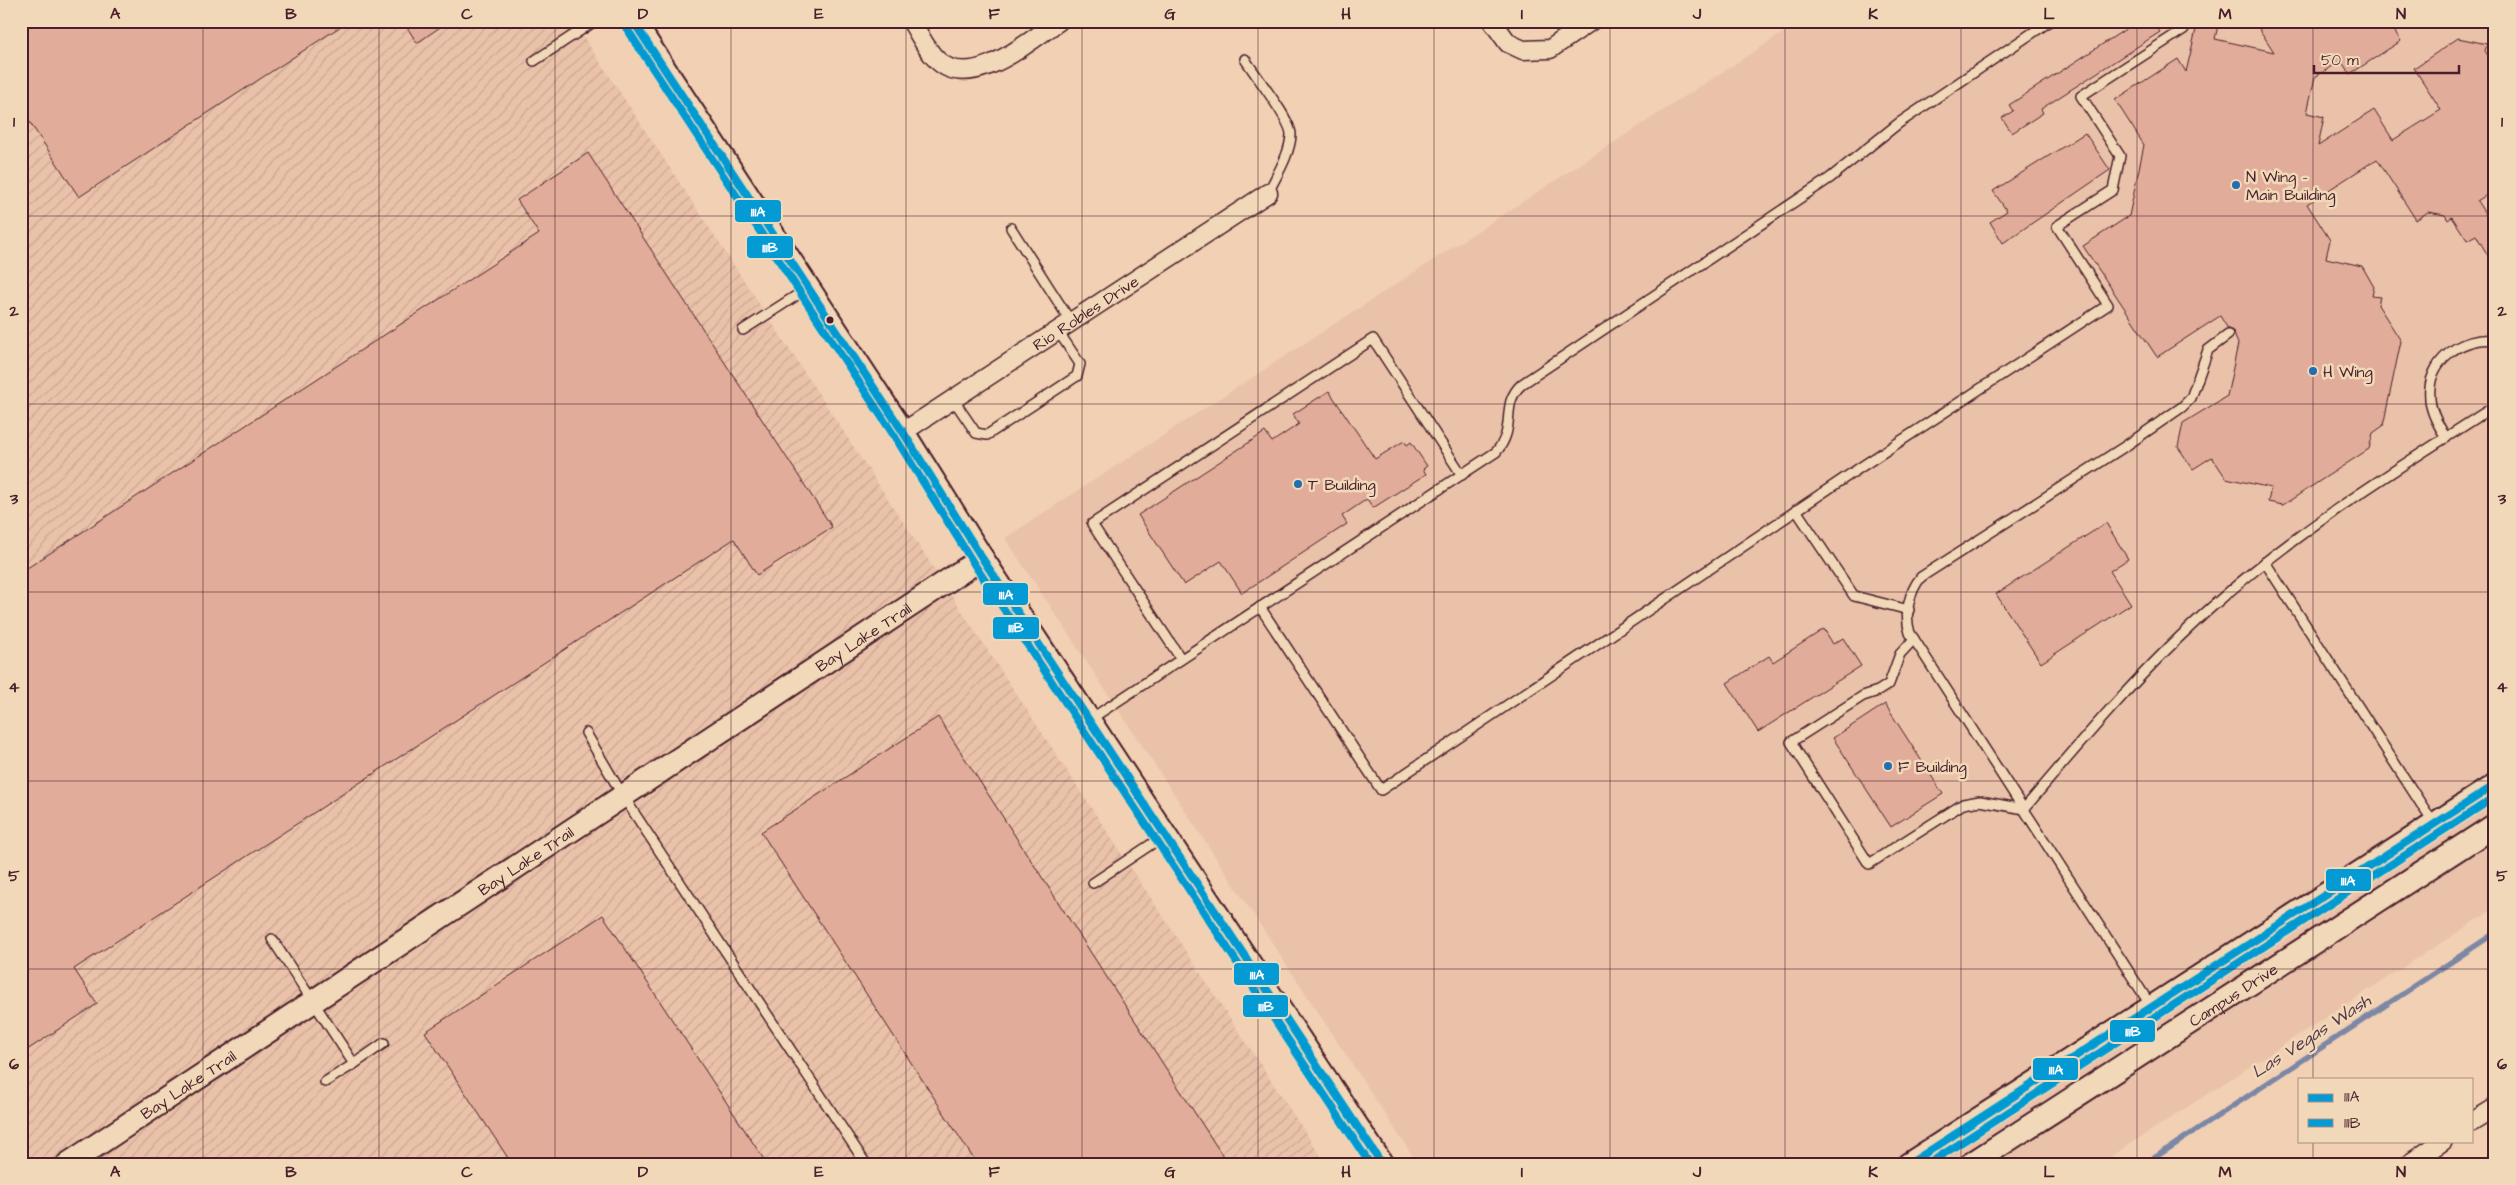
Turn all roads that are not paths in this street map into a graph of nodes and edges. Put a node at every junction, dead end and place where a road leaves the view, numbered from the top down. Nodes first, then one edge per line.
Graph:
1 (596, 21) edge
2 (633, 21) edge
3 (911, 21) edge
4 (1059, 21) edge
5 (1492, 21) edge
6 (1592, 21) edge
7 (2050, 21) edge
8 (2179, 21) edge
9 (1245, 59) dead end
10 (534, 61) dead end
11 (1268, 193) joint
12 (1011, 228) dead end
13 (808, 288) junction
14 (1065, 326) junction
15 (743, 330) dead end
16 (2228, 335) dead end
17 (2495, 340) edge
18 (953, 399) junction
19 (2495, 406) edge
20 (903, 432) junction
21 (2446, 438) junction
22 (1462, 475) junction
23 (1796, 510) junction
24 (982, 558) junction
25 (2265, 562) junction
26 (1260, 607) junction
27 (1909, 610) junction
28 (1914, 639) junction
29 (1181, 659) junction
30 (1089, 720) junction
31 (586, 733) dead end
32 (2495, 784) edge
33 (623, 796) junction
34 (2024, 809) junction
35 (2434, 824) junction
36 (2495, 825) edge
37 (1164, 835) junction
38 (2452, 852) junction
39 (1092, 883) dead end
40 (272, 938) dead end
41 (313, 1001) junction
42 (2152, 1007) junction
43 (2170, 1035) junction
44 (384, 1043) dead end
45 (354, 1064) junction
46 (325, 1082) dead end
47 (2495, 1108) edge
48 (2474, 1121) edge
49 (2442, 1142) edge
50 (68, 1164) edge
51 (866, 1164) edge
52 (1382, 1164) edge
53 (1909, 1164) edge
54 (1971, 1164) edge
55 (2409, 1164) edge

1 - 10 lane
2 - 13 street
3 - 4 street
5 - 6 street
7 - 22 lane
8 - 23 lane
9 - 11 lane
11 - 14 street, Rio Robles Drive
12 - 14 lane
13 - 15 lane
13 - 20 street
14 - 18 street, Rio Robles Drive
14 - 18 lane
16 - 27 lane
17 - 21 lane
18 - 20 street, Rio Robles Drive
19 - 21 lane
20 - 24 street
21 - 25 lane
22 - 26 lane
22 - 29 lane
23 - 26 lane
23 - 27 lane
24 - 30 street
24 - 33 street, Bay Lake Trail
25 - 34 lane
25 - 35 lane
26 - 29 lane
27 - 28 lane
28 - 34 lane
28 - 34 lane
29 - 30 lane
30 - 37 street
31 - 33 lane
32 - 35 street, Campus Drive
33 - 41 street, Bay Lake Trail
33 - 51 lane
34 - 42 lane
35 - 38 street
35 - 42 street, Campus Drive
36 - 38 street, Campus Drive
37 - 39 lane
37 - 52 street
38 - 43 street, Campus Drive
40 - 41 lane
41 - 45 lane
41 - 50 street, Bay Lake Trail
42 - 43 street
42 - 53 street, Campus Drive
43 - 54 street, Campus Drive
44 - 45 lane
45 - 46 lane
47 - 48 street
49 - 55 street

